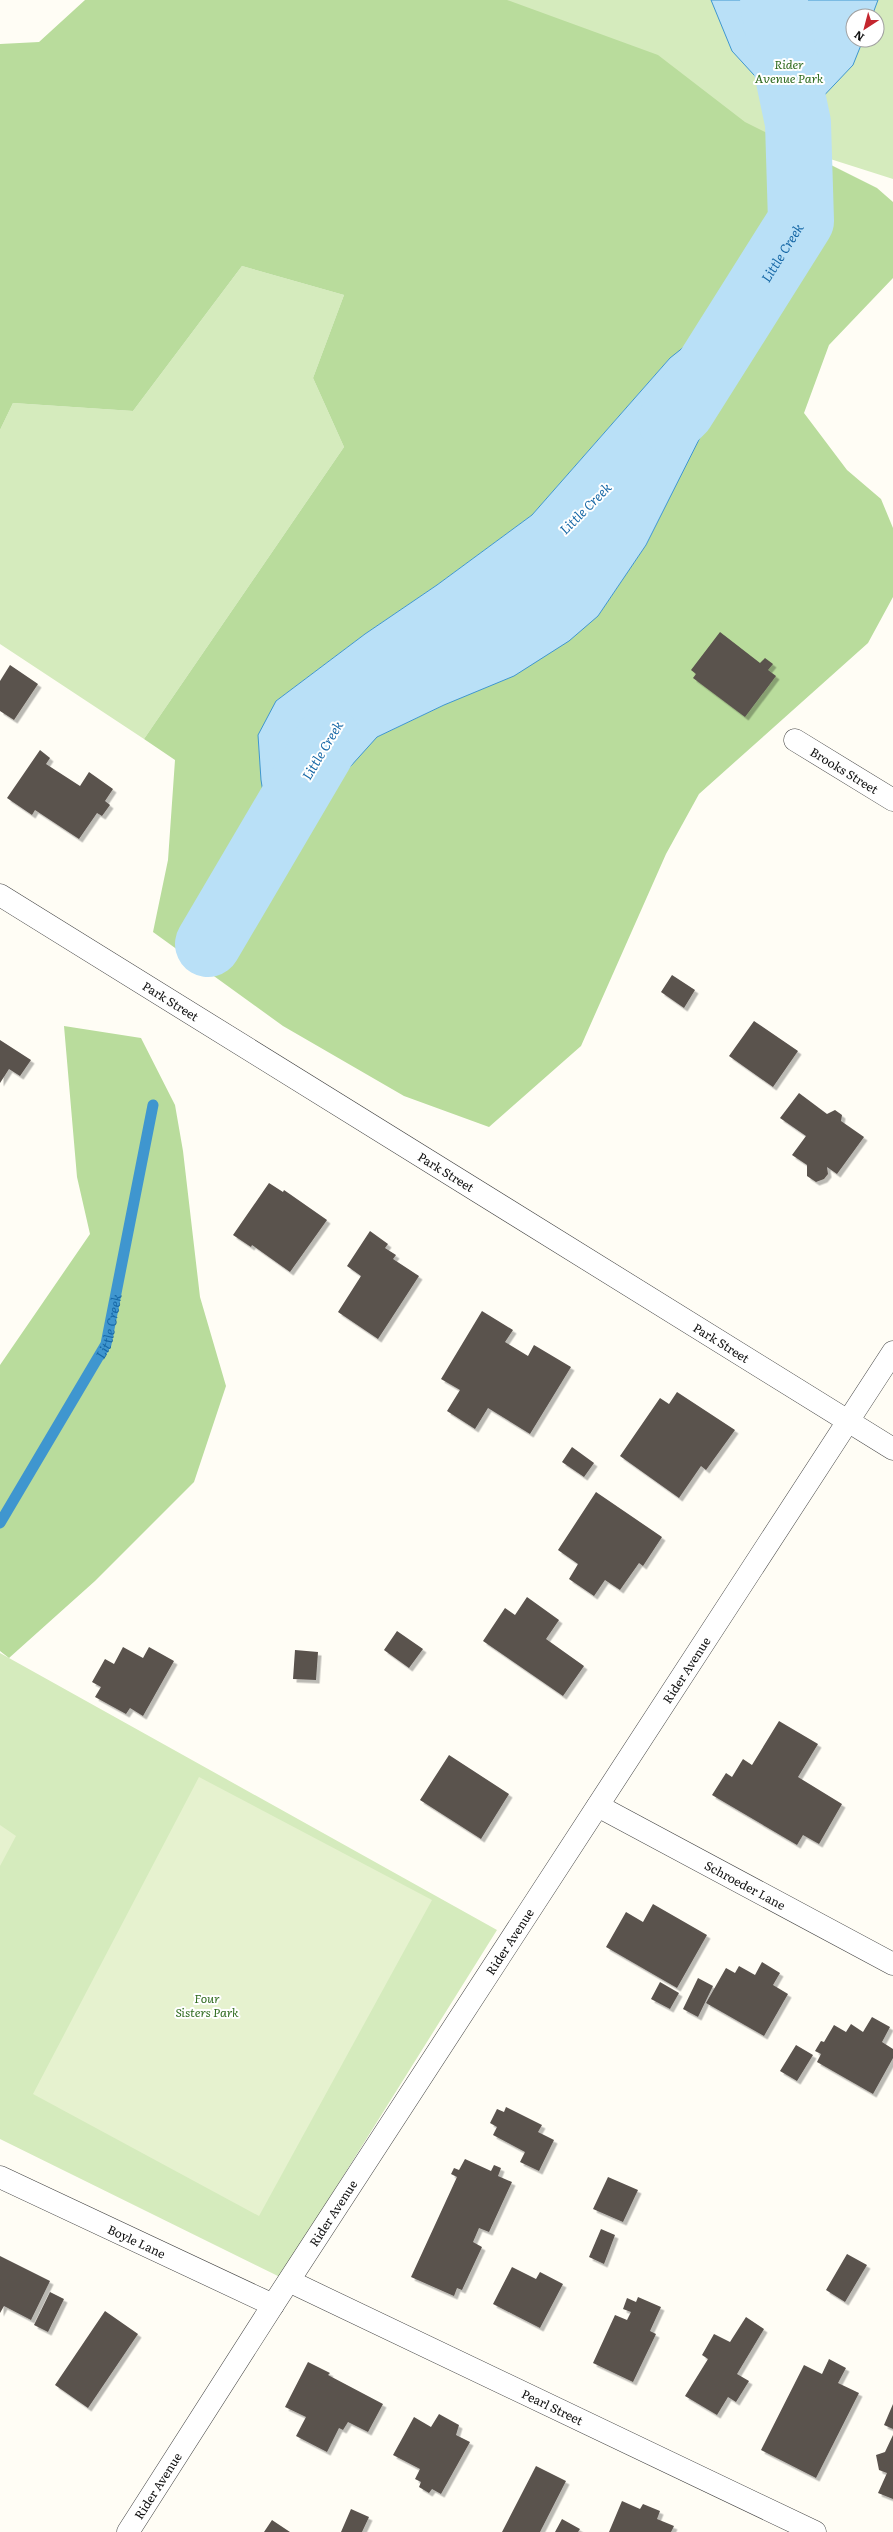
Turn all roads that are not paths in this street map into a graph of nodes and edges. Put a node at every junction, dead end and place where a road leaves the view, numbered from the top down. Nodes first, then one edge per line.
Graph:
1 (795, 740) dead end
2 (893, 800) edge
3 (0, 895) edge
4 (893, 1352) edge
5 (848, 1421) junction
6 (893, 1449) edge
7 (598, 1806) junction
8 (893, 1964) edge
9 (0, 2177) edge
10 (289, 2281) junction
11 (273, 2304) junction
12 (128, 2532) edge
13 (815, 2532) edge

1 - 2 street, Brooks Street
3 - 5 street, Park Street
4 - 5 street, Rider Avenue
5 - 6 street, Park Street
5 - 7 street, Rider Avenue
7 - 8 street, Schroeder Lane
7 - 10 street, Rider Avenue
9 - 11 street, Boyle Lane
10 - 11 street, Rider Avenue
10 - 13 street, Pearl Street
11 - 12 street, Rider Avenue

